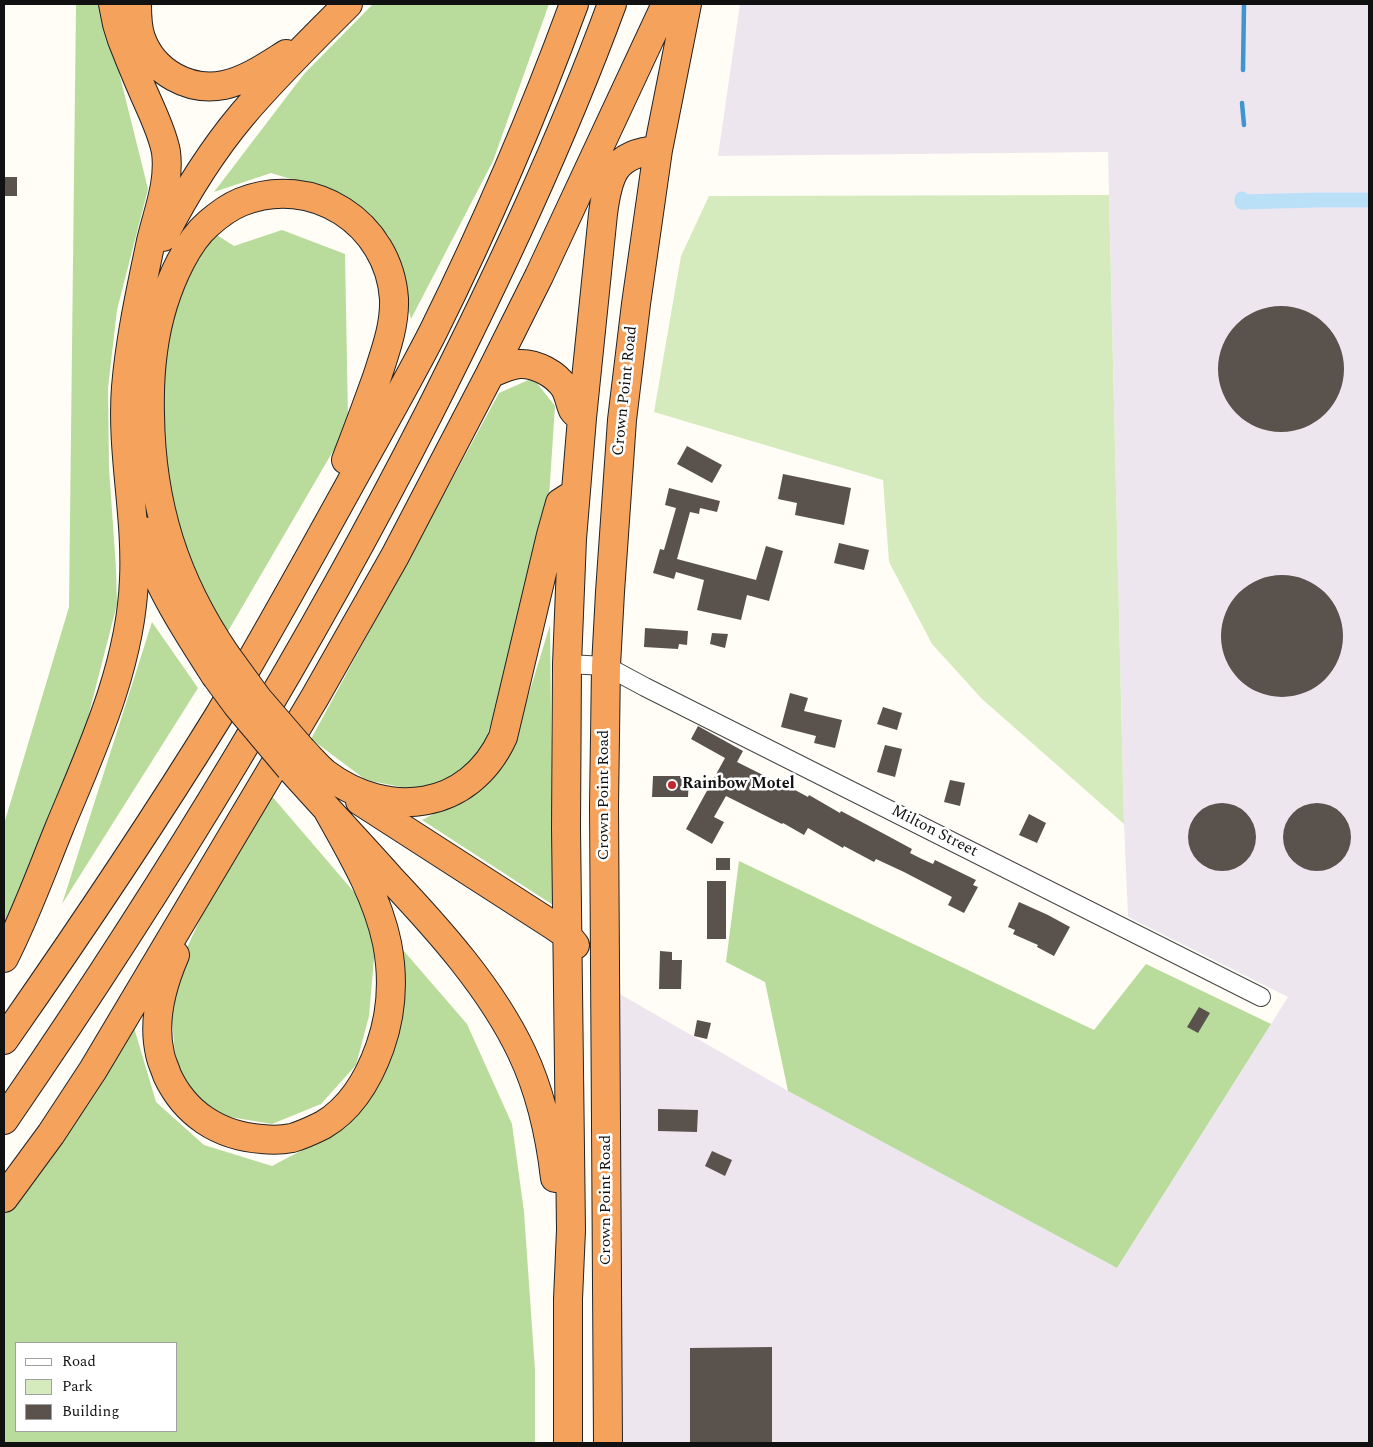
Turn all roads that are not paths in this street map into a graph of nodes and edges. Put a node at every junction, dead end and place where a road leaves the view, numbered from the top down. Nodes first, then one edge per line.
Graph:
1 (113, 4) edge
2 (137, 4) edge
3 (348, 4) edge
4 (574, 4) edge
5 (612, 4) edge
6 (666, 4) edge
7 (687, 4) edge
8 (315, 36) junction
9 (658, 150) junction
10 (603, 214) junction
11 (141, 294) junction
12 (529, 294) junction
13 (490, 374) junction
14 (582, 418) junction
15 (129, 483) junction
16 (576, 492) junction
17 (297, 582) junction
18 (567, 664) junction
19 (220, 665) junction
20 (606, 666) junction
21 (296, 759) junction
22 (325, 774) junction
23 (327, 809) junction
24 (211, 873) junction
25 (567, 935) junction
26 (4, 958) edge
27 (1261, 997) dead end
28 (4, 1040) edge
29 (606, 1067) junction
30 (4, 1120) edge
31 (4, 1198) edge
32 (568, 1299) junction
33 (568, 1443) edge
34 (608, 1443) edge

1 - 11 highway
2 - 8 highway
3 - 8 highway
4 - 17 highway
5 - 30 highway
6 - 12 highway
7 - 9 highway, Crown Point Road
8 - 11 highway
9 - 10 highway
9 - 20 highway, Crown Point Road
10 - 12 highway
10 - 14 highway
11 - 15 highway
12 - 13 highway
13 - 14 highway
13 - 24 highway
14 - 16 highway
15 - 19 highway
15 - 26 highway
16 - 18 highway
16 - 22 highway
17 - 19 highway
17 - 28 highway
18 - 20 street
18 - 25 highway
19 - 21 highway, bridge
20 - 27 street, Milton Street
20 - 29 highway, Crown Point Road
21 - 22 highway
21 - 23 highway
22 - 25 highway
23 - 24 highway
23 - 32 highway
24 - 31 highway
25 - 29 highway
25 - 32 highway
29 - 34 highway, Crown Point Road
32 - 33 highway

